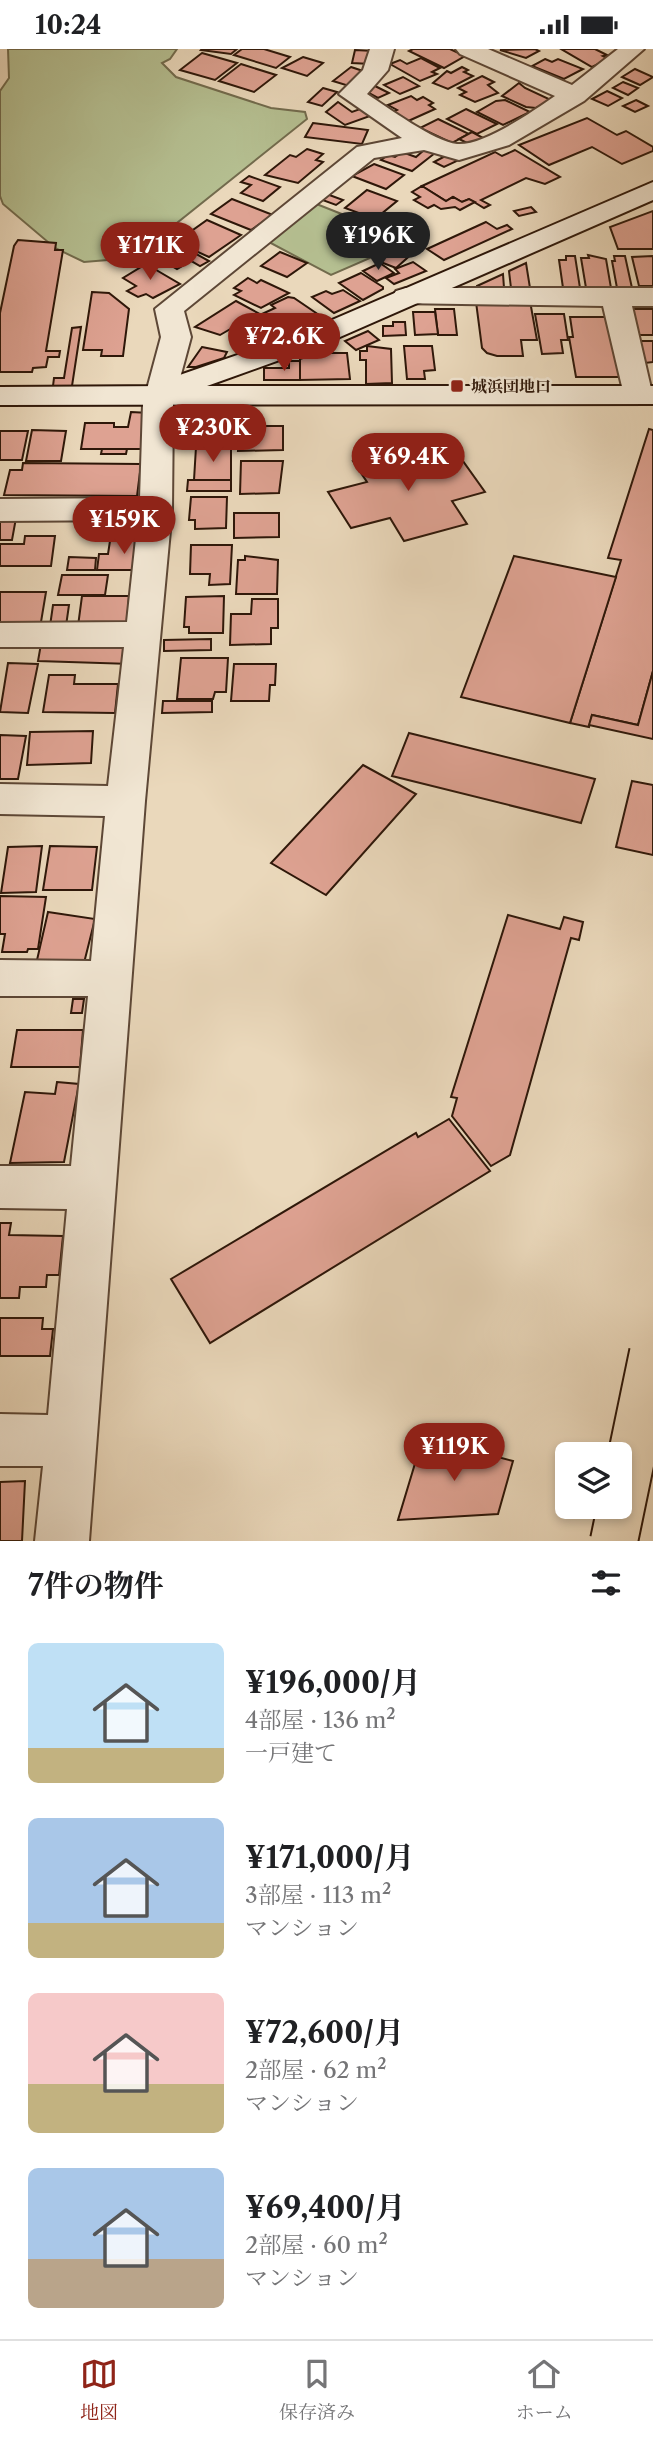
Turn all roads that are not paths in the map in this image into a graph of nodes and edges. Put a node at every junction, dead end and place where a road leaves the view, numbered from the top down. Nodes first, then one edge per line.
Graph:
1 (382, 49) edge
2 (468, 49) edge
3 (632, 49) edge
4 (575, 96) junction
5 (429, 141) junction
6 (653, 190) edge
7 (405, 297) junction
8 (615, 297) junction
9 (653, 297) edge
10 (160, 393) junction
11 (646, 395) edge
12 (0, 396) edge
13 (156, 509) junction
14 (0, 510) edge
15 (144, 634) junction
16 (0, 635) edge
17 (0, 799) edge
18 (127, 801) junction
19 (0, 978) edge
20 (111, 979) junction
21 (0, 1187) edge
22 (93, 1188) junction
23 (653, 1352) edge
24 (0, 1440) edge
25 (71, 1441) junction
26 (62, 1541) edge
27 (613, 1541) edge

1 - 5 street
2 - 4 street
3 - 4 street
4 - 5 street
5 - 10 street
6 - 7 street
7 - 8 street
7 - 10 street
8 - 9 street
8 - 11 street
10 - 11 street
10 - 12 street
10 - 13 street
13 - 14 street
13 - 15 street
15 - 16 street
15 - 18 street
17 - 18 street
18 - 20 street
19 - 20 street
20 - 22 street
21 - 22 street
22 - 25 street
23 - 27 highway, bridge
24 - 25 street
25 - 26 street

